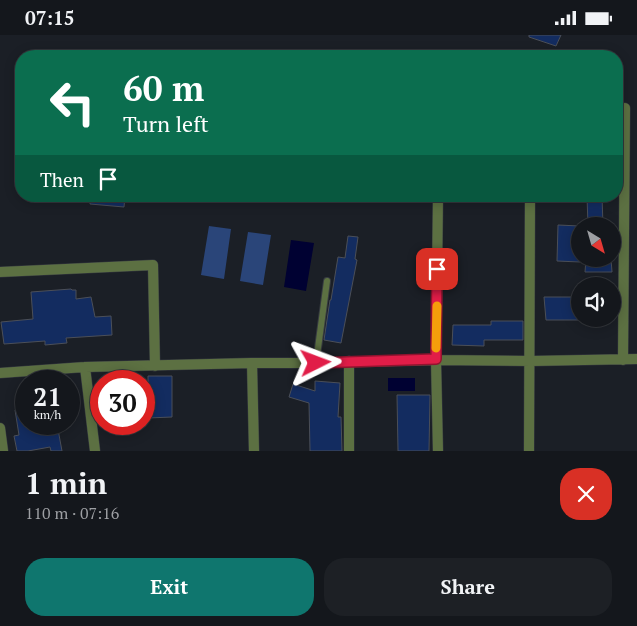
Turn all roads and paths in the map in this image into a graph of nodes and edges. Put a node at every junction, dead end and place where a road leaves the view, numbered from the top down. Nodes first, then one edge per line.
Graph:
1 (625, 108) dead end
2 (438, 202) edge
3 (530, 202) edge
4 (0, 272) edge
5 (327, 281) dead end
6 (436, 359) junction
7 (623, 359) junction
8 (637, 359) edge
9 (349, 361) junction
10 (531, 361) junction
11 (252, 363) junction
12 (316, 363) junction
13 (155, 366) junction
14 (85, 367) junction
15 (0, 373) edge
16 (0, 428) edge
17 (3, 451) edge
18 (95, 451) edge
19 (254, 451) edge
20 (350, 451) edge
21 (438, 451) edge
22 (529, 451) edge

1 - 7 street
2 - 6 street
3 - 10 street
4 - 13 street
5 - 12 lane
6 - 9 street
6 - 10 street
6 - 21 street
7 - 8 street
7 - 10 street
9 - 12 street
9 - 20 street
10 - 22 street
11 - 12 street
11 - 13 street
11 - 19 street
13 - 14 street
14 - 15 street
14 - 18 street
16 - 17 street

